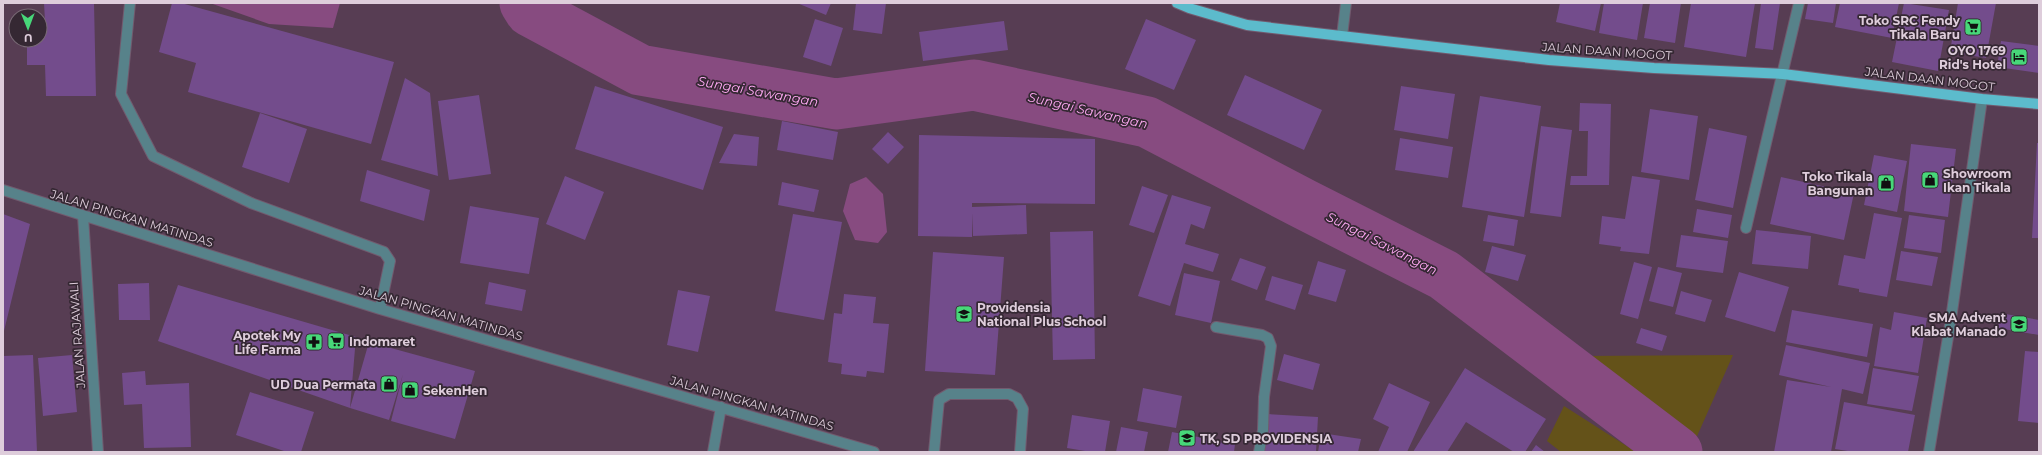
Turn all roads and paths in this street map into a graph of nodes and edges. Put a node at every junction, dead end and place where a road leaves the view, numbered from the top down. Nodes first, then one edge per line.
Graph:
1 (130, 3) edge
2 (1176, 3) edge
3 (1346, 3) edge
4 (1798, 3) edge
5 (1342, 36) junction
6 (1783, 74) junction
7 (1982, 99) junction
8 (2039, 104) edge
9 (3, 190) edge
10 (83, 216) junction
11 (1746, 228) dead end
12 (380, 309) junction
13 (1216, 327) dead end
14 (721, 407) junction
15 (98, 452) edge
16 (713, 452) edge
17 (874, 452) edge
18 (934, 452) edge
19 (1020, 452) edge
20 (1259, 452) edge
21 (1929, 452) edge

1 - 12 street
2 - 5 main road, JALAN DAAN MOGOT
3 - 5 street
4 - 6 street
5 - 6 main road, JALAN DAAN MOGOT
6 - 7 main road, JALAN DAAN MOGOT
6 - 11 street
7 - 8 main road, JALAN DAAN MOGOT
7 - 21 street
9 - 10 street, JALAN PINGKAN MATINDAS
10 - 12 street, JALAN PINGKAN MATINDAS
10 - 15 street, JALAN RAJAWALI
12 - 14 street, JALAN PINGKAN MATINDAS
13 - 20 street
14 - 16 street
14 - 17 street, JALAN PINGKAN MATINDAS
18 - 19 street

